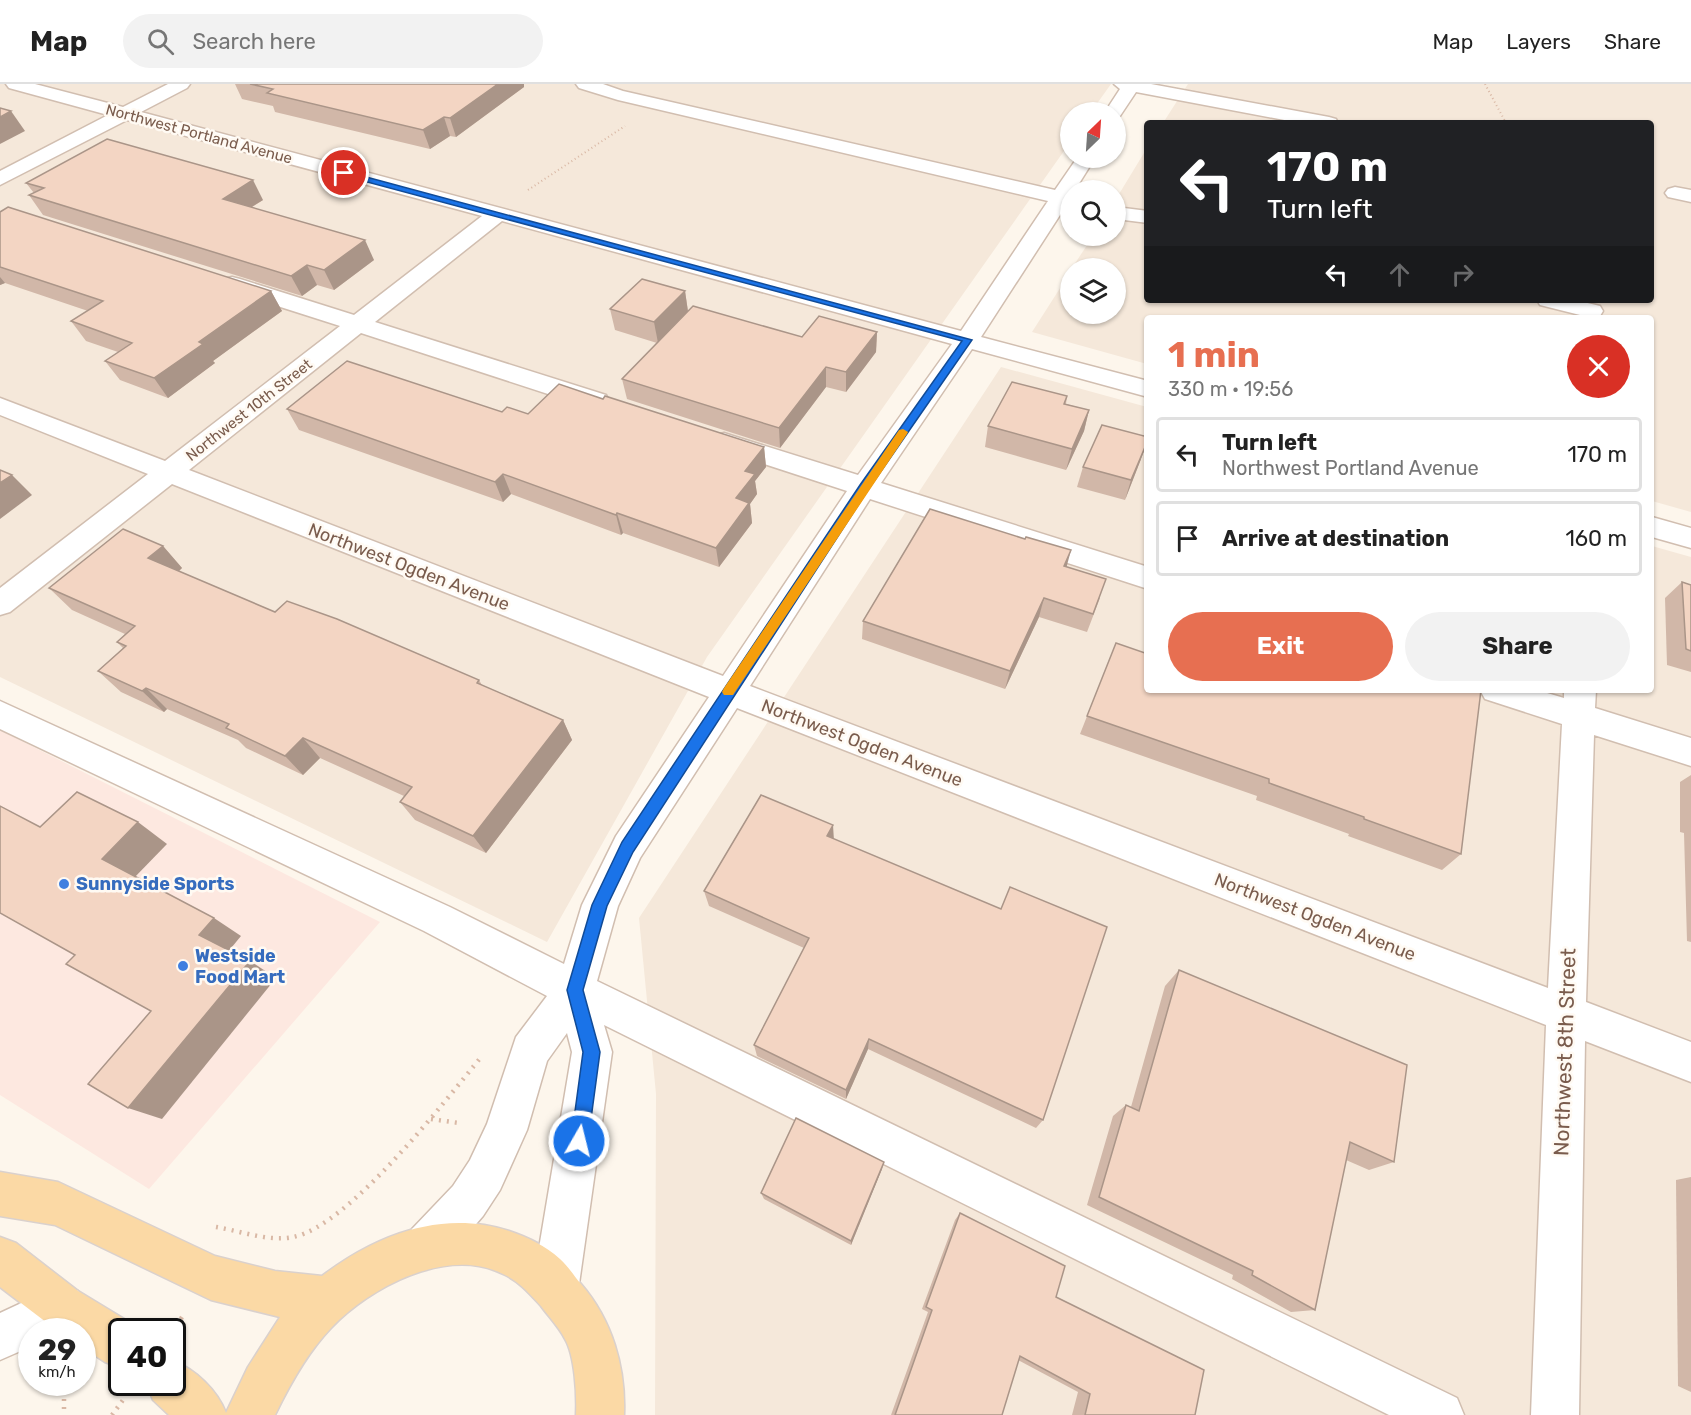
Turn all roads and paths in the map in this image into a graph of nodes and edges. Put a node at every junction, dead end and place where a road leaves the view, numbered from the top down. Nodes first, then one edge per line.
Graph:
1 (15, 84) edge
2 (181, 84) edge
3 (585, 84) edge
4 (1129, 84) edge
5 (1485, 84) edge
6 (1119, 102) edge
7 (657, 105) junction
8 (124, 114) junction
9 (1314, 120) edge
10 (1504, 120) edge
11 (0, 179) edge
12 (1060, 202) edge
13 (1060, 207) edge
14 (1126, 214) edge
15 (497, 215) junction
16 (1144, 216) edge
17 (210, 277) edge
18 (1561, 303) edge
19 (1592, 310) edge
20 (357, 325) junction
21 (968, 340) junction
22 (1144, 388) edge
23 (0, 406) edge
24 (615, 407) edge
25 (705, 436) edge
26 (168, 473) junction
27 (864, 487) junction
28 (1654, 528) edge
29 (1691, 538) edge
30 (1144, 577) edge
31 (0, 604) edge
32 (729, 692) junction
33 (1515, 693) edge
34 (1579, 703) edge
35 (0, 714) edge
36 (1691, 752) edge
37 (575, 990) junction
38 (1566, 1013) junction
39 (486, 1050) dead end
40 (1691, 1062) edge
41 (0, 1194) edge
42 (244, 1231) dead end
43 (428, 1245) junction
44 (0, 1259) edge
45 (556, 1284) junction
46 (328, 1299) junction
47 (62, 1307) junction
48 (108, 1336) edge
49 (0, 1337) edge
50 (64, 1396) edge
51 (183, 1396) edge
52 (64, 1415) edge
53 (203, 1415) edge
54 (250, 1415) edge
55 (600, 1415) edge
56 (1440, 1415) edge
57 (1555, 1415) edge

1 - 8 street, Northwest Portland Avenue
2 - 8 street
3 - 7 street
4 - 6 street
4 - 9 street
5 - 10 path
7 - 12 street
7 - 15 path
8 - 11 street
8 - 15 street, Northwest Portland Avenue
13 - 21 street
14 - 16 street
15 - 20 street, Northwest 10th Street
15 - 21 street, Northwest Portland Avenue
17 - 20 street
18 - 19 street
20 - 24 street
20 - 26 street, Northwest 10th Street
21 - 22 street, Northwest Portland Avenue
21 - 27 street
23 - 26 street, Northwest Ogden Avenue
25 - 27 street
26 - 31 street, Northwest 10th Street
26 - 32 street, Northwest Ogden Avenue
27 - 30 street
27 - 32 street
28 - 29 street
32 - 37 street
32 - 38 street, Northwest Ogden Avenue
33 - 34 street
34 - 36 street
34 - 38 street, Northwest 8th Street
35 - 37 street
37 - 43 street
37 - 45 street
37 - 56 street
38 - 40 street, Northwest Ogden Avenue
38 - 57 street, Northwest 8th Street
39 - 42 path
41 - 46 main road
43 - 45 main road
43 - 46 main road
44 - 47 main road
45 - 55 main road
46 - 54 main road
47 - 48 main road
47 - 49 street
50 - 52 path
51 - 53 main road

